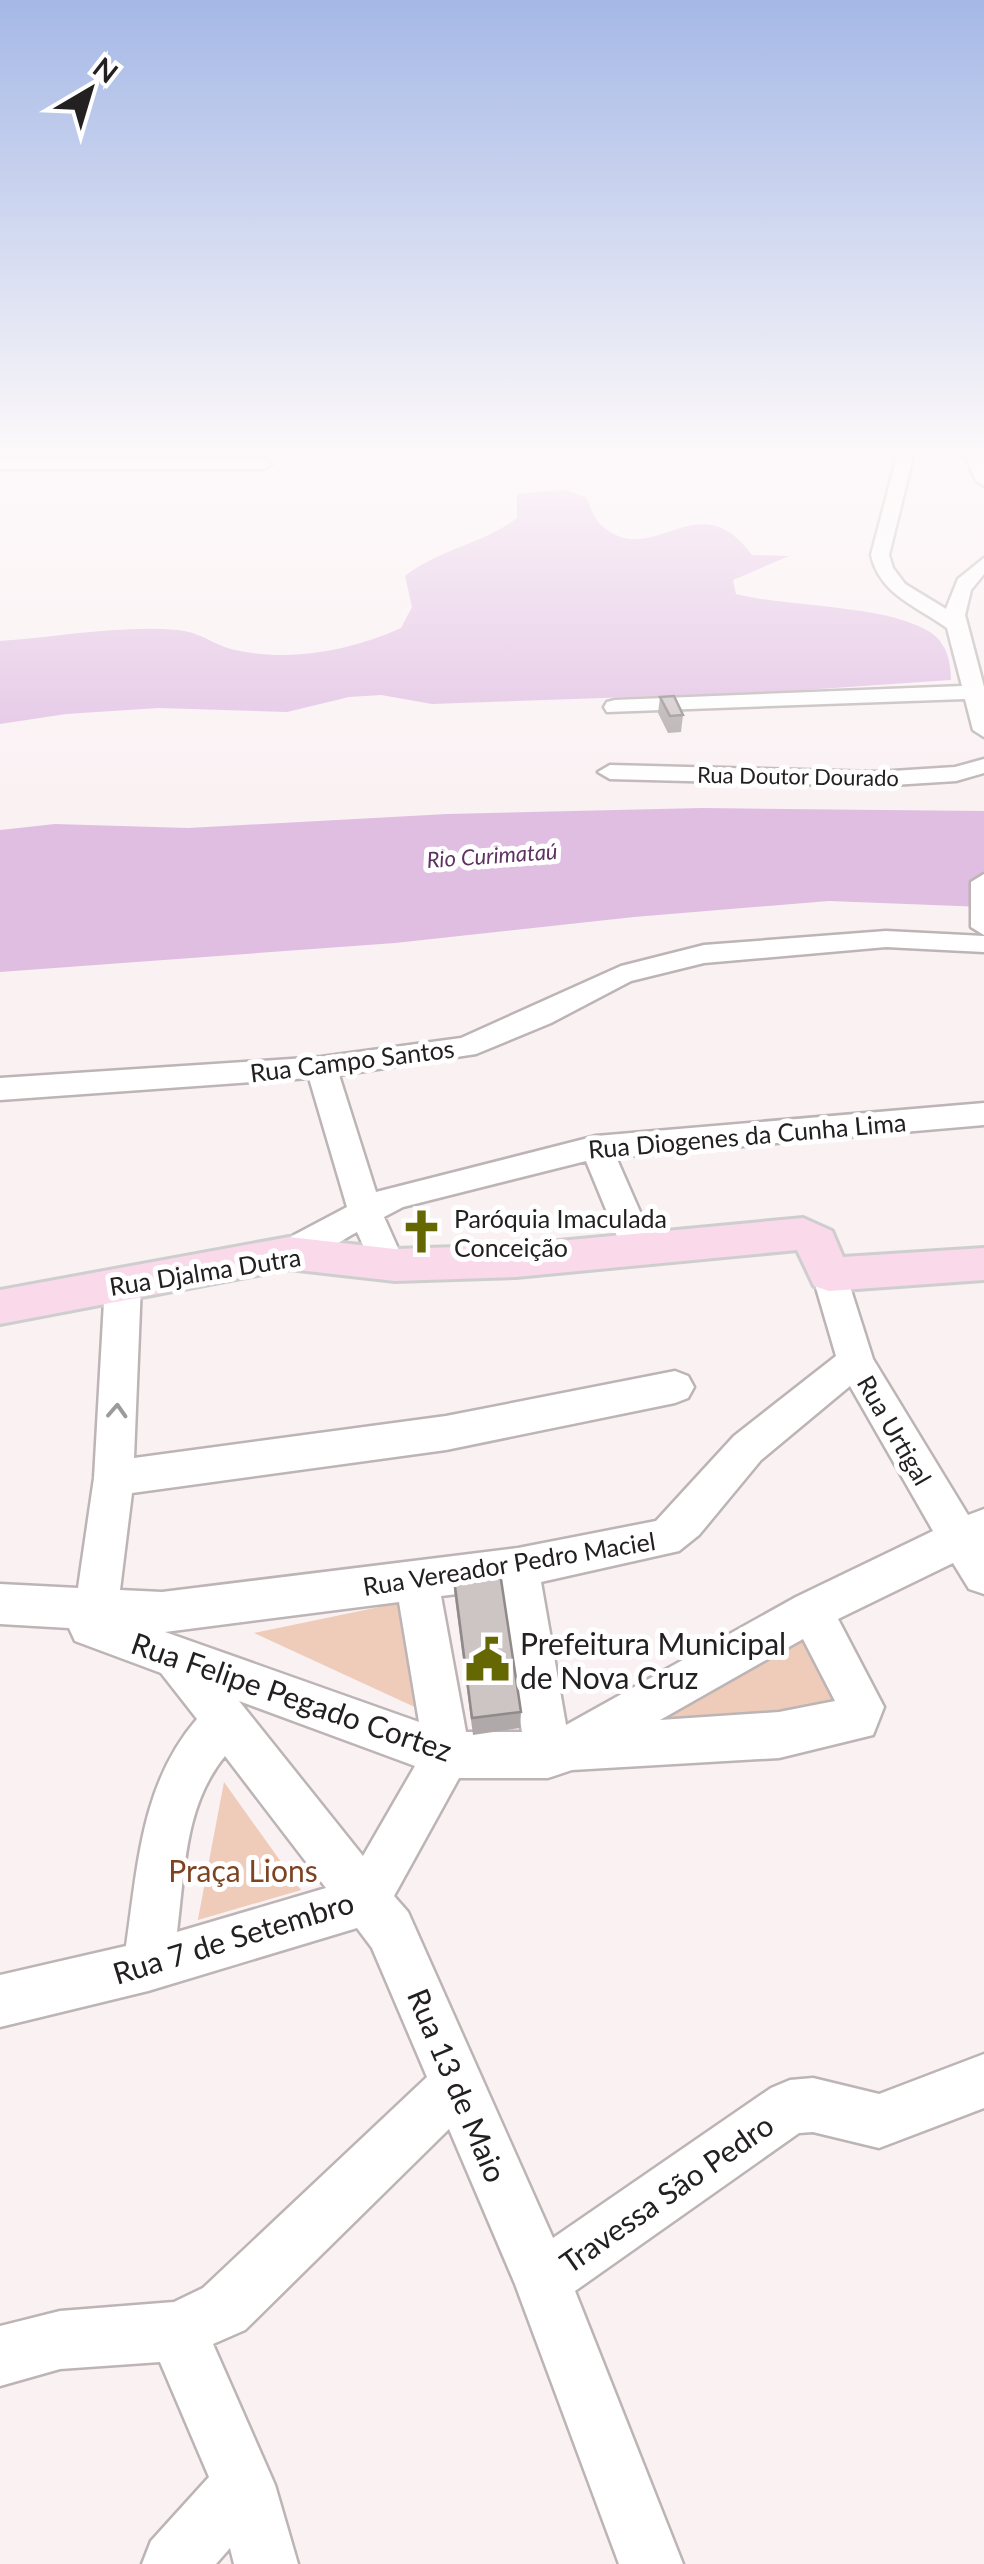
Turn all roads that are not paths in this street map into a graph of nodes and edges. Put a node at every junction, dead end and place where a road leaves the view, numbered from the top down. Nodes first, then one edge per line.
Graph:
1 (881, 569) edge
2 (979, 569) edge
3 (956, 625) junction
4 (977, 692) junction
5 (614, 708) dead end
6 (984, 730) edge
7 (984, 766) edge
8 (610, 772) dead end
9 (984, 944) edge
10 (320, 1068) junction
11 (0, 1089) edge
12 (984, 1114) edge
13 (596, 1147) junction
14 (365, 1211) junction
15 (638, 1246) junction
16 (289, 1253) junction
17 (388, 1264) junction
18 (984, 1264) edge
19 (829, 1274) junction
20 (123, 1284) junction
21 (0, 1307) edge
22 (856, 1362) junction
23 (675, 1386) dead end
24 (114, 1478) junction
25 (972, 1533) edge
26 (518, 1567) junction
27 (984, 1574) edge
28 (418, 1580) junction
29 (0, 1604) edge
30 (811, 1612) junction
31 (91, 1617) junction
32 (176, 1657) junction
33 (224, 1722) junction
34 (556, 1752) junction
35 (447, 1755) junction
36 (364, 1901) junction
37 (148, 1966) junction
38 (0, 2001) edge
39 (984, 2080) edge
40 (458, 2082) junction
41 (542, 2280) junction
42 (177, 2331) junction
43 (0, 2356) edge
44 (244, 2485) junction
45 (174, 2564) edge
46 (266, 2564) edge
47 (651, 2564) edge

1 - 3 street
2 - 3 street
3 - 4 street
4 - 5 street
4 - 6 street
7 - 8 street, Rua Doutor Dourado
9 - 10 street, Rua Campo Santos
10 - 11 street, Rua Campo Santos
10 - 14 street
12 - 13 street, Rua Diogenes da Cunha Lima
13 - 14 street, Rua Diogenes da Cunha Lima
13 - 15 street
14 - 16 street, Rua Diogenes da Cunha Lima
14 - 17 street
15 - 17 main road, Rua Djalma Dutra
15 - 19 main road, Rua Djalma Dutra
16 - 17 main road, Rua Djalma Dutra
16 - 20 main road, Rua Djalma Dutra
18 - 19 main road
19 - 22 street, Rua Urtigal
20 - 21 main road, Rua Djalma Dutra
24 -> 20 street
22 - 25 street, Rua Urtigal
22 - 26 street, Rua Vereador Pedro Maciel
23 - 24 street
24 - 31 street
25 - 27 street, Rua Urtigal
25 - 30 street, Rua Felipe Pegado Cortez
26 - 28 street, Rua Vereador Pedro Maciel
26 - 34 street
28 - 31 street, Rua Vereador Pedro Maciel
28 - 35 street
29 - 31 street
30 - 34 street, Rua Felipe Pegado Cortez
30 - 34 street
31 - 32 street, Rua Felipe Pegado Cortez
32 - 33 street, Rua 13 de Maio
32 - 35 street, Rua Felipe Pegado Cortez
33 - 36 street, Rua 13 de Maio
33 - 37 street
34 - 35 street, Rua Felipe Pegado Cortez
35 - 36 street, Rua 7 de Setembro
36 - 37 street, Rua 7 de Setembro
36 - 40 street, Rua 13 de Maio
37 - 38 street, Rua 7 de Setembro
39 - 41 street, Travessa São Pedro
40 - 41 street, Rua 13 de Maio
40 - 42 street
41 - 47 street, Rua 13 de Maio
42 - 43 street
42 - 44 street
44 - 45 street
44 - 46 street

